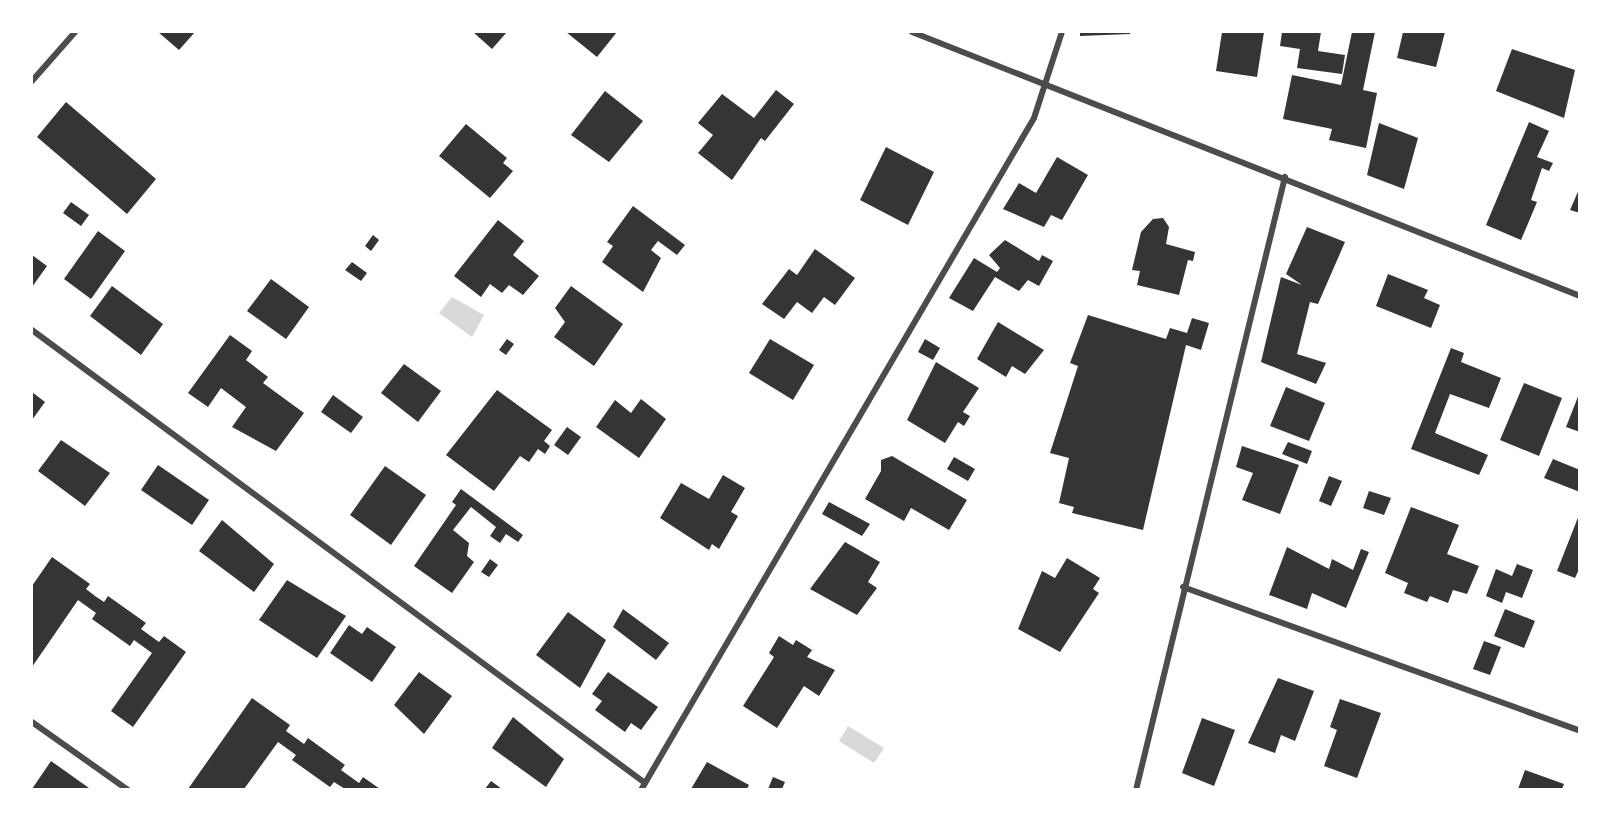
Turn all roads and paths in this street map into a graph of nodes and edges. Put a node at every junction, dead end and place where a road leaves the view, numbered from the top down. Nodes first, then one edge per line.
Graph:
1 (75, 32) edge
2 (912, 32) edge
3 (1062, 32) edge
4 (32, 81) edge
5 (1050, 82) junction
6 (1285, 177) junction
7 (1580, 296) edge
8 (32, 330) edge
9 (1183, 587) junction
10 (32, 722) edge
11 (1580, 731) edge
12 (645, 783) junction
13 (128, 789) edge
14 (641, 789) edge
15 (1136, 789) edge

1 - 4 street
2 - 5 street
3 - 5 street
5 - 6 street
5 - 12 street
6 - 7 street
6 - 9 street
8 - 12 street
9 - 11 street
9 - 15 street
10 - 13 street
12 - 14 street

